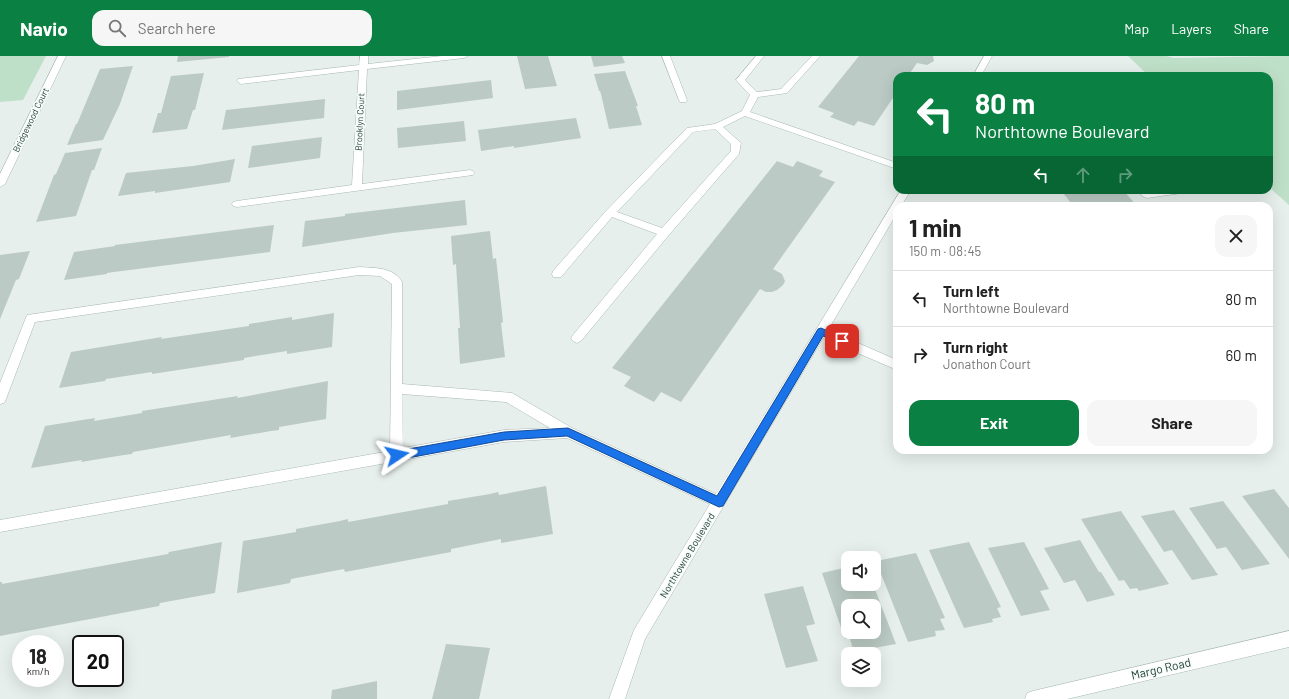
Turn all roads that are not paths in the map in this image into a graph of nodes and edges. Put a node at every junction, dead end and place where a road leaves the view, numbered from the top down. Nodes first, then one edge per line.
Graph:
1 (62, 56) edge
2 (364, 56) edge
3 (464, 56) edge
4 (666, 56) edge
5 (760, 56) edge
6 (816, 56) edge
7 (988, 56) edge
8 (363, 68) junction
9 (979, 72) edge
10 (241, 82) dead end
11 (755, 95) junction
12 (683, 100) dead end
13 (745, 113) junction
14 (717, 126) junction
15 (893, 165) edge
16 (470, 173) dead end
17 (0, 184) edge
18 (357, 188) junction
19 (237, 204) dead end
20 (893, 212) edge
21 (610, 213) junction
22 (664, 233) junction
23 (557, 274) dead end
24 (821, 332) junction
25 (577, 338) dead end
26 (893, 363) edge
27 (396, 390) junction
28 (0, 399) edge
29 (568, 432) junction
30 (397, 455) junction
31 (719, 502) junction
32 (0, 526) edge
33 (1289, 639) edge
34 (617, 699) edge
35 (1033, 699) edge

1 - 17 street, Bridgewood Court
2 - 8 street, Brooklyn Court
3 - 8 street
4 - 12 street
5 - 11 street
6 - 11 street
7 - 9 street
8 - 10 street
8 - 18 street, Brooklyn Court
11 - 13 street
13 - 14 street
13 - 15 street
14 - 21 street
14 - 22 street
16 - 18 street
18 - 19 street
20 - 24 street, Northtowne Boulevard
21 - 22 street
21 - 23 street
22 - 25 street
24 - 26 street
24 - 31 street, Northtowne Boulevard
27 - 28 street
27 - 29 street
27 - 30 street
29 - 30 street
29 - 31 street
30 - 32 street
31 - 34 street, Northtowne Boulevard
33 - 35 street, Margo Road

